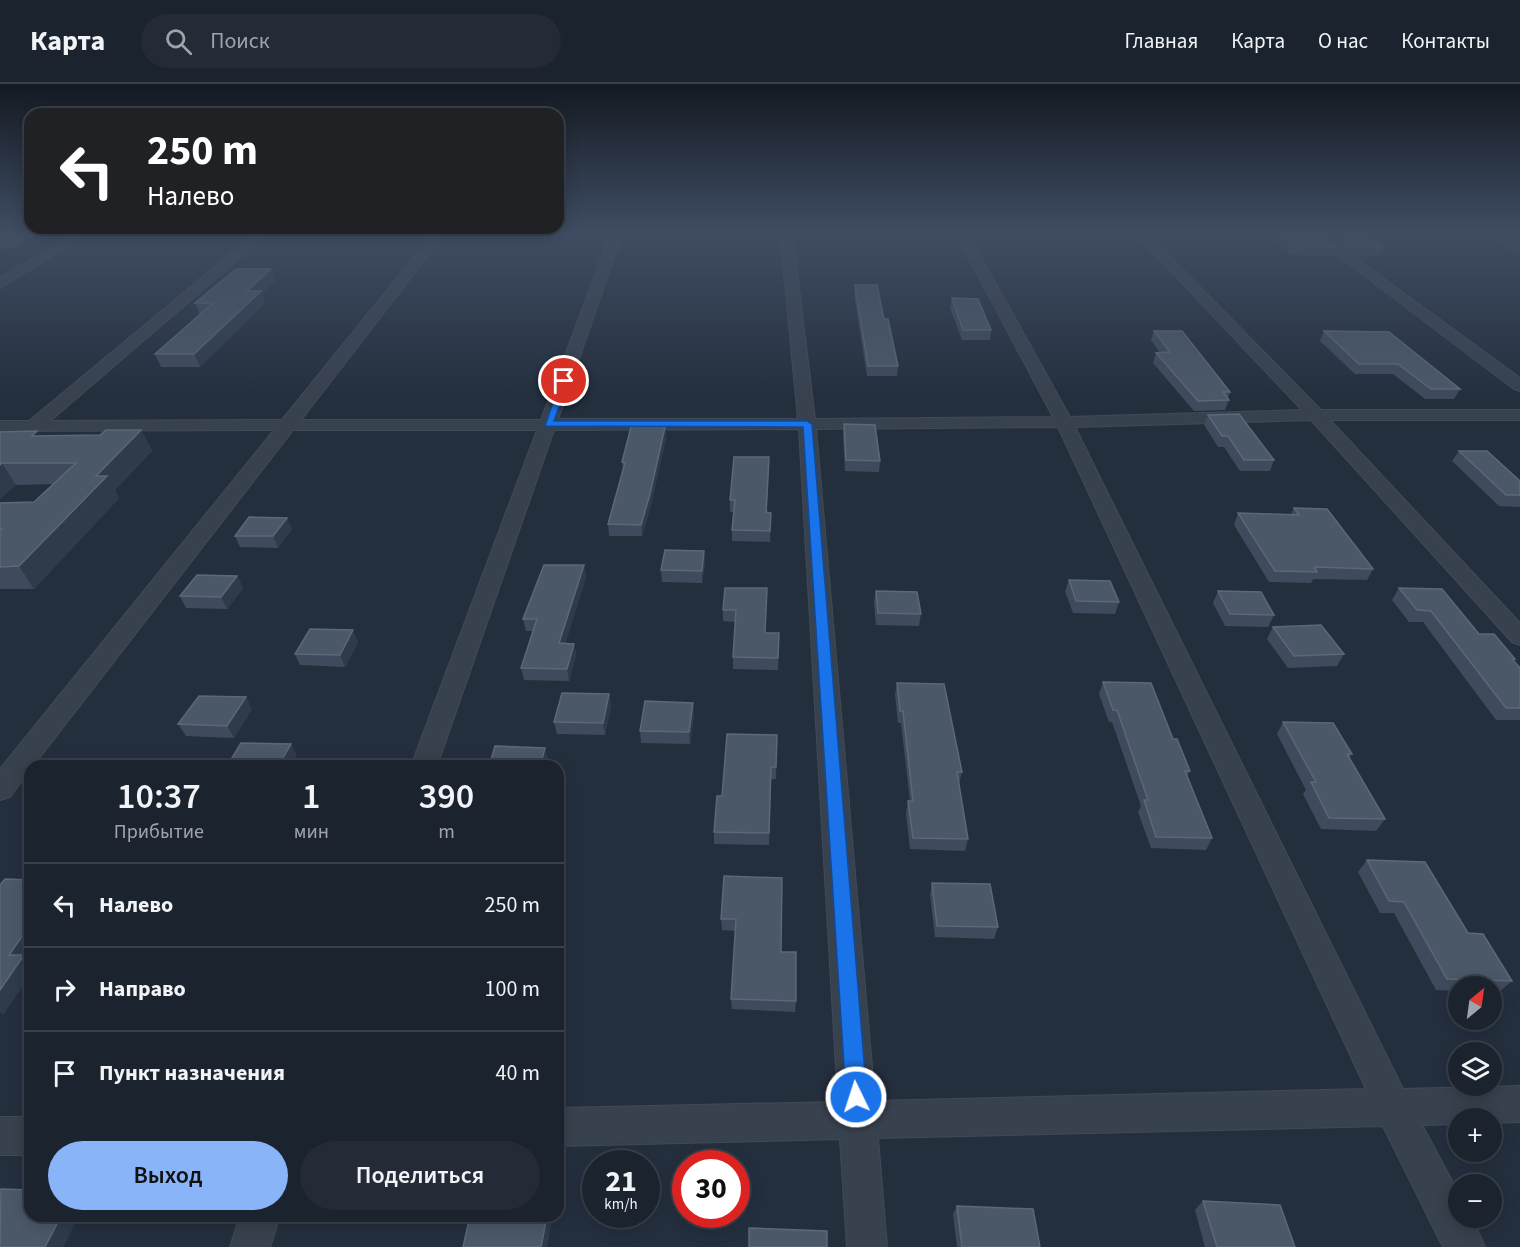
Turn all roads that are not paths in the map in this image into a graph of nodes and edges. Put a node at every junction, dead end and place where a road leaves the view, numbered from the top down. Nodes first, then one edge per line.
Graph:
1 (199, 286) edge
2 (396, 286) edge
3 (597, 286) edge
4 (792, 286) edge
5 (991, 286) edge
6 (1192, 286) edge
7 (1385, 286) edge
8 (1520, 387) edge
9 (1316, 415) junction
10 (1520, 415) edge
11 (1064, 422) junction
12 (289, 424) junction
13 (548, 424) junction
14 (807, 424) junction
15 (0, 426) edge
16 (32, 427) junction
17 (1520, 637) edge
18 (426, 760) edge
19 (0, 789) edge
20 (1520, 1104) edge
21 (1394, 1107) junction
22 (858, 1120) junction
23 (564, 1127) edge
24 (0, 1136) edge
25 (24, 1136) edge
26 (258, 1222) edge
27 (250, 1247) edge
28 (867, 1247) edge
29 (1465, 1247) edge

1 - 16 street
2 - 12 street
3 - 13 street
4 - 14 street
5 - 11 street
6 - 9 street
7 - 8 street
9 - 10 street
9 - 11 street
9 - 17 street
11 - 14 street
11 - 21 street
12 - 13 street
12 - 16 street
12 - 19 street
13 - 14 street
13 - 18 street
14 - 22 street
15 - 16 street
20 - 21 street
21 - 22 street
21 - 29 street
22 - 23 street
22 - 28 street
24 - 25 street
26 - 27 street

